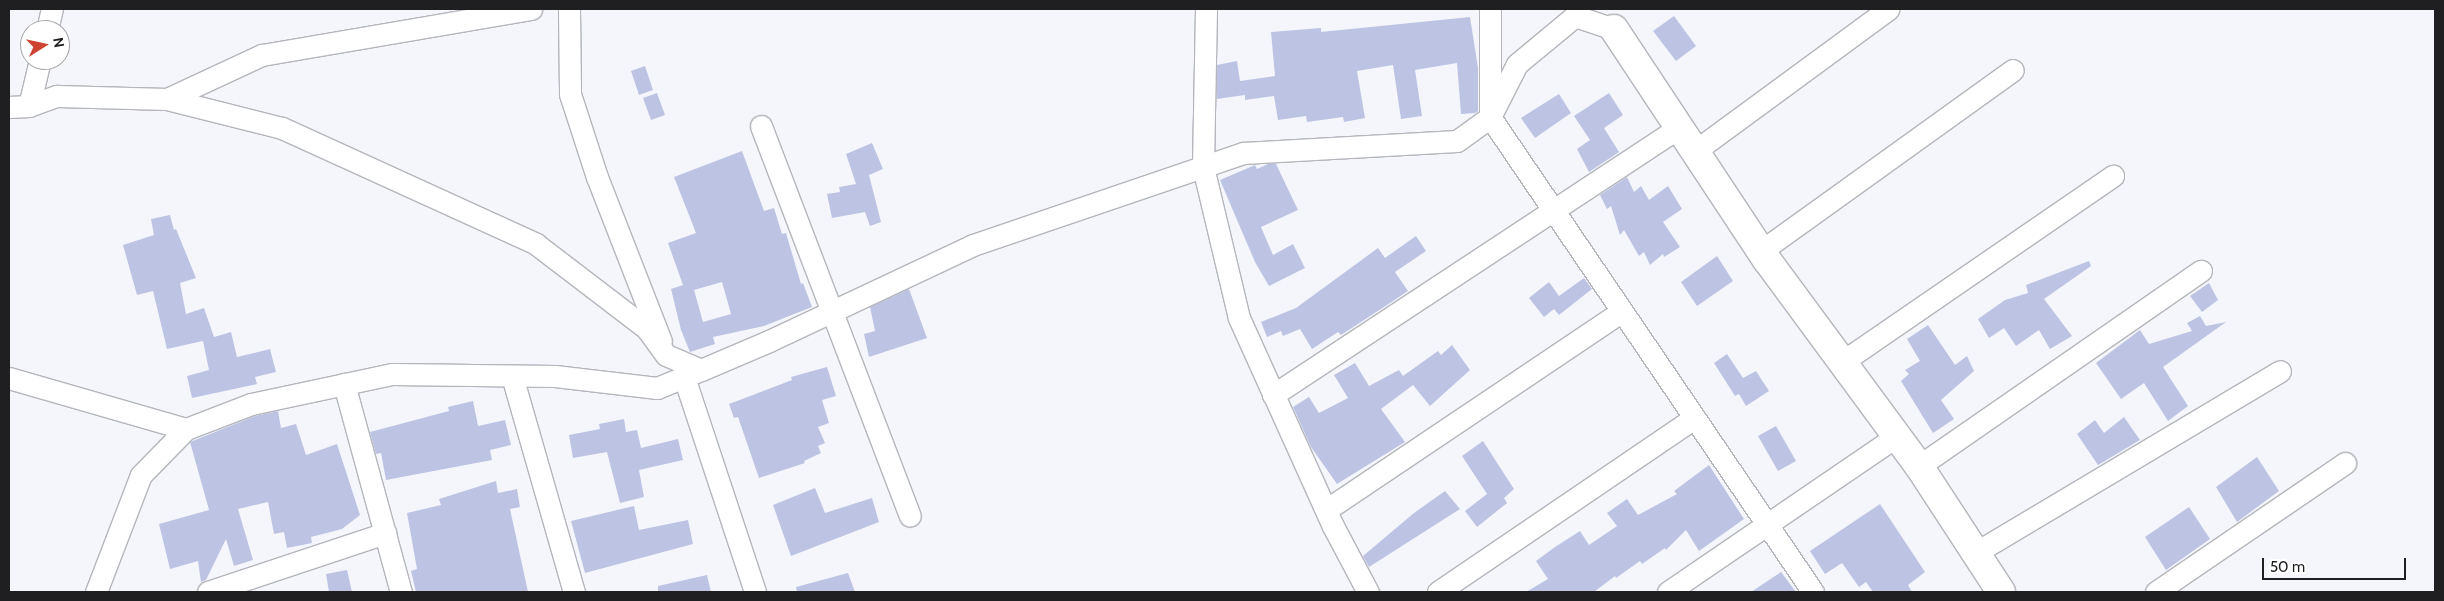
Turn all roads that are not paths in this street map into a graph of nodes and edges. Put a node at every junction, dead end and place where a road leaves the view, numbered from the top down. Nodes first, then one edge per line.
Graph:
1 (531, 9) edge
2 (569, 9) edge
3 (1206, 9) edge
4 (1490, 9) edge
5 (1888, 9) edge
6 (1575, 12) edge
7 (466, 14) edge
8 (1614, 29) joint
9 (35, 70) edge
10 (2013, 70) dead end
11 (167, 99) junction
12 (19, 106) edge
13 (1490, 117) junction
14 (761, 126) dead end
15 (1680, 127) junction
16 (1695, 151) junction
17 (1203, 166) junction
18 (2113, 176) dead end
19 (1552, 211) junction
20 (1761, 251) junction
21 (2201, 271) dead end
22 (832, 312) junction
23 (1621, 312) junction
24 (666, 355) junction
25 (1842, 362) junction
26 (2280, 371) dead end
27 (692, 374) junction
28 (512, 376) junction
29 (9, 378) edge
30 (344, 384) junction
31 (1274, 395) junction
32 (1694, 418) junction
33 (186, 429) junction
34 (1897, 436) junction
35 (2345, 463) dead end
36 (1919, 466) junction
37 (1326, 510) junction
38 (910, 516) dead end
39 (1767, 525) junction
40 (385, 533) junction
41 (1976, 553) junction
42 (96, 592) edge
43 (208, 592) edge
44 (401, 592) edge
45 (574, 592) edge
46 (755, 592) edge
47 (1368, 592) edge
48 (1438, 592) edge
49 (1668, 592) edge
50 (1813, 592) edge
51 (2002, 592) edge
52 (2156, 592) edge

1 - 7 street
2 - 24 street
3 - 17 street
4 - 13 street
5 - 16 street
6 - 8 street
6 - 13 street
7 - 11 street
8 - 15 street
9 - 12 street
10 - 20 street
11 - 12 street
11 - 24 street
13 - 17 street
13 - 19 street
14 - 22 street
15 - 16 street
15 - 19 street
16 - 20 street
17 - 22 street
17 - 31 street
18 - 25 street
19 - 23 street
19 - 31 street
20 - 25 street
21 - 36 street
22 - 27 street
22 - 38 street
23 - 32 street
23 - 37 street
24 - 27 street
25 - 34 street
26 - 41 street
27 - 28 street
27 - 46 street
28 - 30 street
28 - 45 street
29 - 33 street
30 - 33 street
30 - 40 street
31 - 37 street
32 - 39 street
32 - 48 street
33 - 42 street
34 - 36 street
34 - 39 street
35 - 52 street
36 - 41 street
37 - 47 street
39 - 49 street
39 - 50 street
40 - 43 street
40 - 44 street
41 - 51 street

